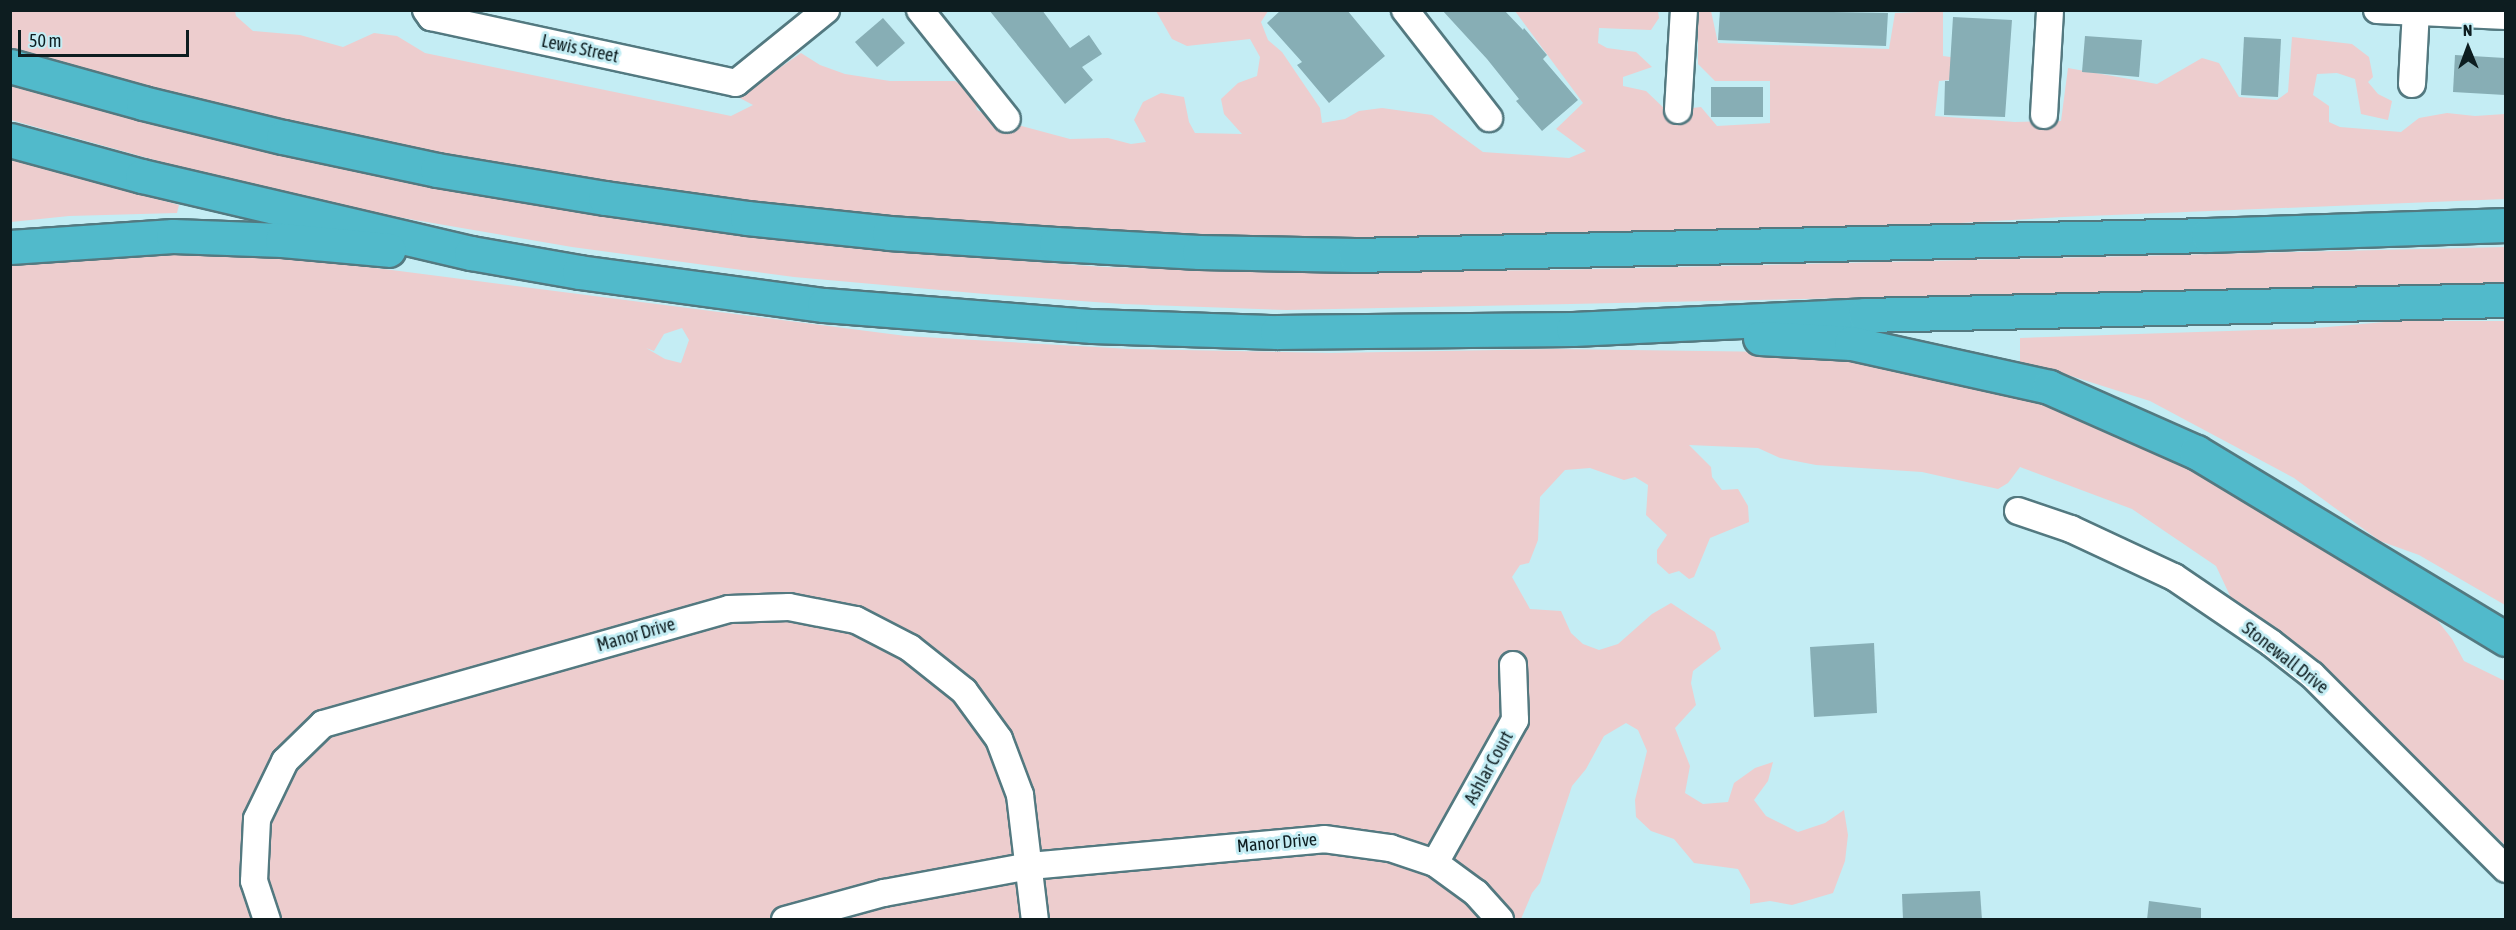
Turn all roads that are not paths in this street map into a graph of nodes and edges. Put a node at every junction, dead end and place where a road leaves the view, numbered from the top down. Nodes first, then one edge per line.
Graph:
1 (426, 10) edge
2 (826, 10) edge
3 (920, 10) edge
4 (1405, 10) edge
5 (1684, 10) edge
6 (2050, 10) edge
7 (2377, 10) edge
8 (2416, 12) edge
9 (2505, 16) edge
10 (10, 66) edge
11 (2412, 84) dead end
12 (1678, 110) dead end
13 (2044, 115) dead end
14 (1489, 118) dead end
15 (1007, 119) dead end
16 (10, 140) edge
17 (2505, 225) edge
18 (10, 247) edge
19 (471, 254) junction
20 (2505, 300) edge
21 (1573, 329) junction
22 (2018, 511) dead end
23 (2505, 639) edge
24 (1513, 665) dead end
25 (1436, 863) junction
26 (1030, 866) junction
27 (2505, 869) edge
28 (267, 920) edge
29 (785, 920) edge
30 (1035, 920) edge
31 (1500, 920) edge

1 - 2 street, Lewis Street
3 - 15 street
4 - 14 street
5 - 12 street
6 - 13 street
7 - 8 street
8 - 9 street
8 - 11 street
10 - 17 highway
16 - 19 highway
18 - 19 highway
19 - 21 highway
20 - 21 highway
21 - 23 highway
22 - 27 street, Stonewall Drive
24 - 25 street, Ashlar Court
25 - 26 street, Manor Drive
25 - 31 street, Manor Drive
26 - 28 street, Manor Drive
26 - 29 street, Manor Drive
26 - 30 street

